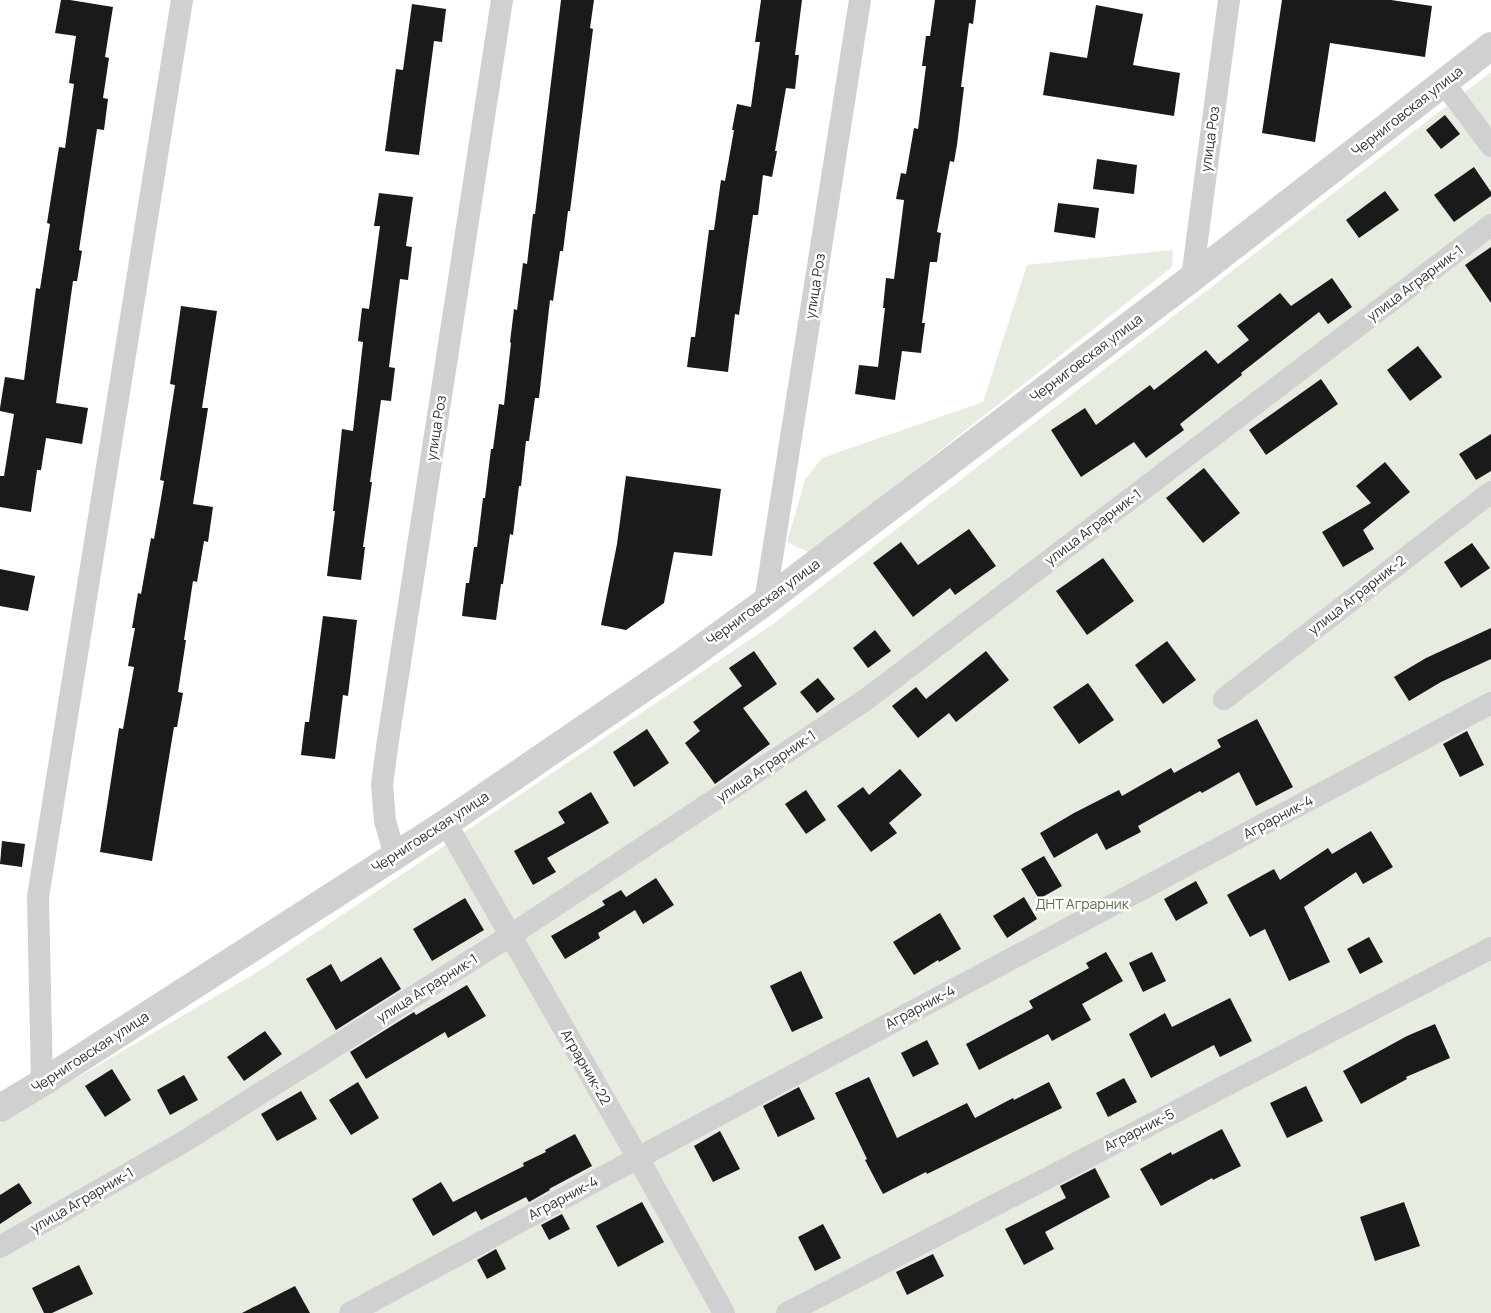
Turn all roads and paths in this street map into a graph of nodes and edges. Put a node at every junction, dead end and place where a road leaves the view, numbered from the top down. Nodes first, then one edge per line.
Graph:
1 (182, 0) edge
2 (502, 0) edge
3 (860, 0) edge
4 (1229, 0) edge
5 (1491, 46) edge
6 (1444, 83) junction
7 (1491, 146) edge
8 (1491, 225) edge
9 (1192, 278) junction
10 (1491, 492) edge
11 (766, 602) junction
12 (1224, 699) dead end
13 (1491, 703) edge
14 (446, 822) junction
15 (395, 856) junction
16 (511, 935) junction
17 (1491, 948) edge
18 (42, 1083) junction
19 (0, 1108) edge
20 (638, 1158) junction
21 (0, 1247) edge
22 (350, 1313) edge
23 (724, 1313) edge
24 (787, 1313) edge

1 - 18 street
2 - 15 street, улица Роз
3 - 11 street, улица Роз
4 - 9 street, улица Роз
5 - 6 street, Черниговская улица
6 - 7 street
6 - 9 street, Черниговская улица
8 - 16 street, улица Аграрник-1
9 - 11 street, Черниговская улица
10 - 12 street, улица Аграрник-2
11 - 14 street, Черниговская улица
13 - 20 street, Аграрник-4
14 - 15 street, Черниговская улица
14 - 16 street, Аграрник-22
15 - 18 street, Черниговская улица
16 - 20 street, Аграрник-22
16 - 21 street, улица Аграрник-1
17 - 24 street, Аграрник-5
18 - 19 street, Черниговская улица
20 - 22 street, Аграрник-4
20 - 23 street, Аграрник-22

